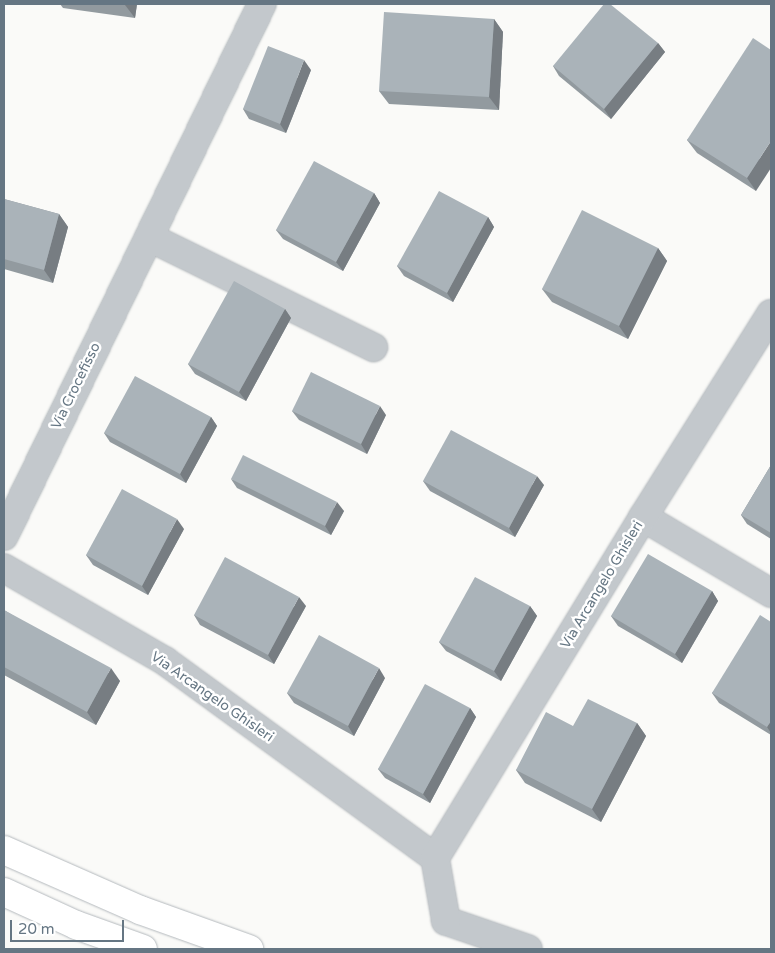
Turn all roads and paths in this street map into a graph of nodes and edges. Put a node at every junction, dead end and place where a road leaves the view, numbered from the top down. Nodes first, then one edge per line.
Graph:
1 (262, 4) edge
2 (149, 237) junction
3 (771, 314) edge
4 (373, 347) dead end
5 (644, 517) junction
6 (4, 536) edge
7 (4, 568) edge
8 (771, 593) edge
9 (4, 850) edge
10 (434, 858) junction
11 (4, 892) edge
12 (143, 949) edge
13 (249, 949) edge
14 (528, 949) edge

1 - 2 street, Via Crocefisso
2 - 4 street
2 - 6 street, Via Crocefisso
3 - 5 street, Via Arcangelo Ghisleri
5 - 8 street
5 - 10 street, Via Arcangelo Ghisleri
7 - 10 street, Via Arcangelo Ghisleri
9 - 13 highway
10 - 14 street
11 - 12 highway

